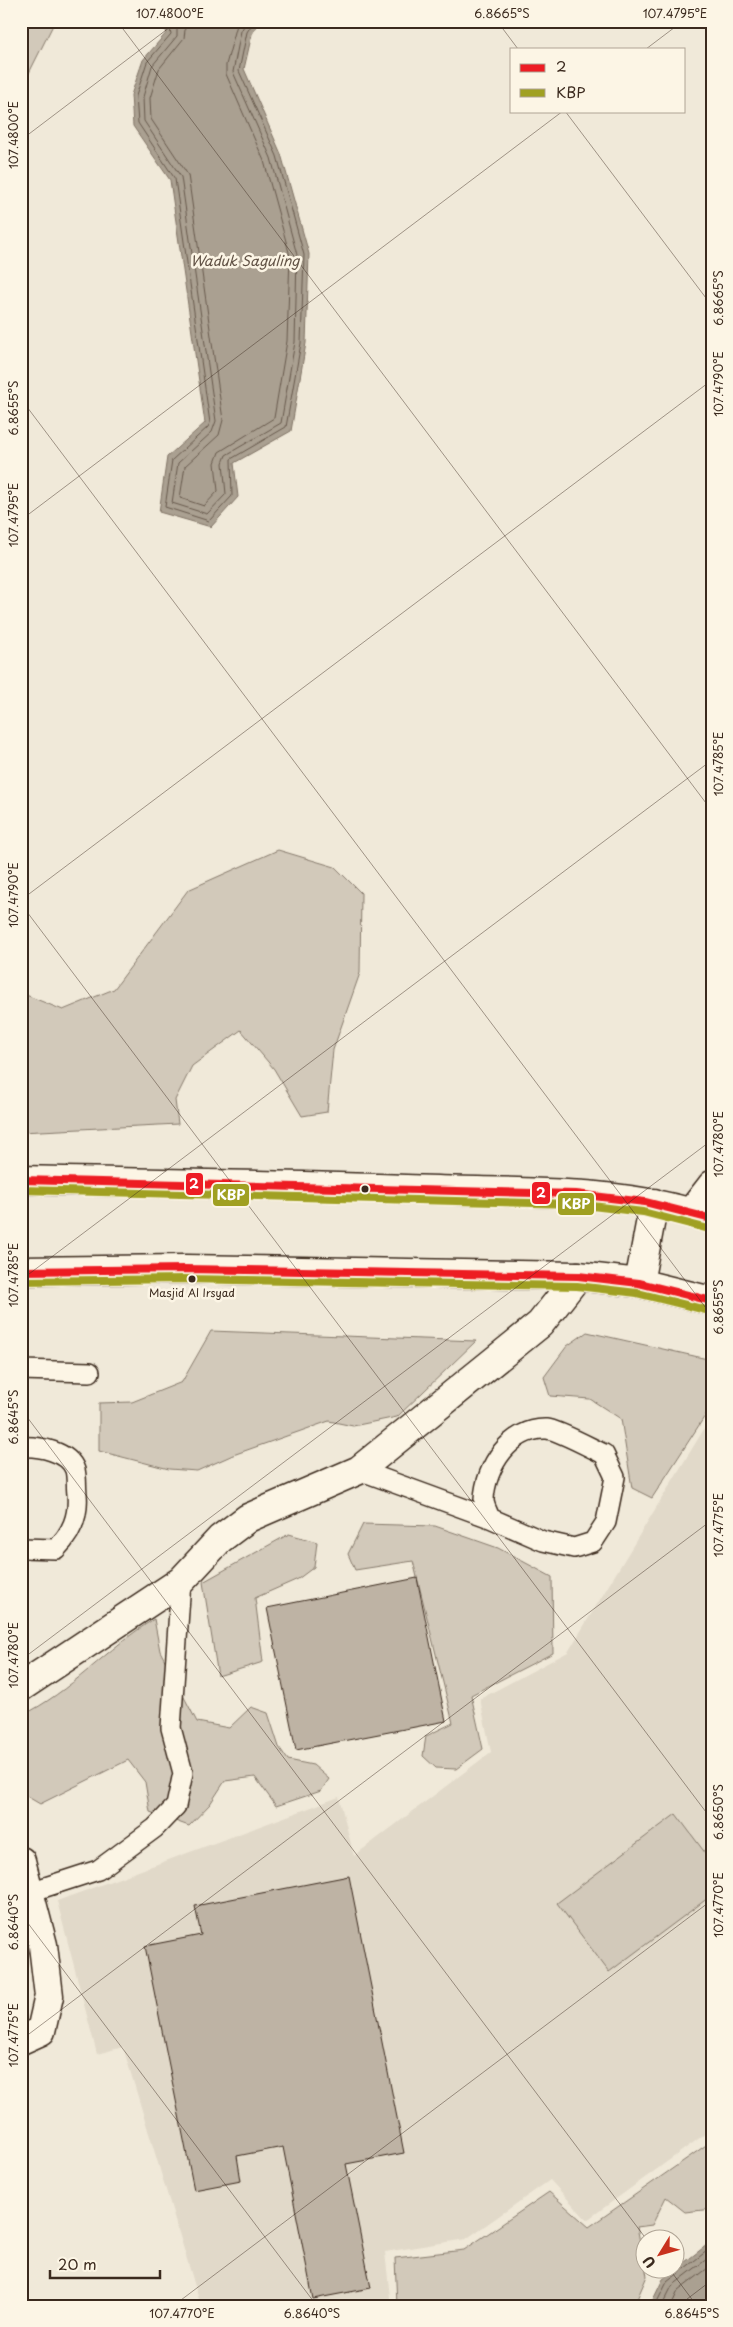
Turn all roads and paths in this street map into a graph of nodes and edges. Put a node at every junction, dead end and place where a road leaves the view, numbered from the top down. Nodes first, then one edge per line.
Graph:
1 (21, 1180) edge
2 (712, 1185) edge
3 (654, 1203) junction
4 (701, 1215) edge
5 (21, 1271) edge
6 (578, 1276) junction
7 (639, 1283) junction
8 (712, 1302) edge
9 (21, 1370) edge
10 (90, 1372) dead end
11 (21, 1446) edge
12 (358, 1470) junction
13 (490, 1518) junction
14 (21, 1548) edge
15 (181, 1581) junction
16 (21, 1687) edge
17 (21, 1861) edge
18 (30, 1892) junction
19 (21, 2040) edge

1 - 3 main road
2 - 4 main road
3 - 4 main road
3 - 7 main road
5 - 6 main road
6 - 7 main road
6 - 12 main road
7 - 8 main road
9 - 10 lane
11 - 14 lane
12 - 13 lane
12 - 15 main road
13 - 13 lane
15 - 16 main road
15 - 18 lane
17 - 18 main road
18 - 19 main road

